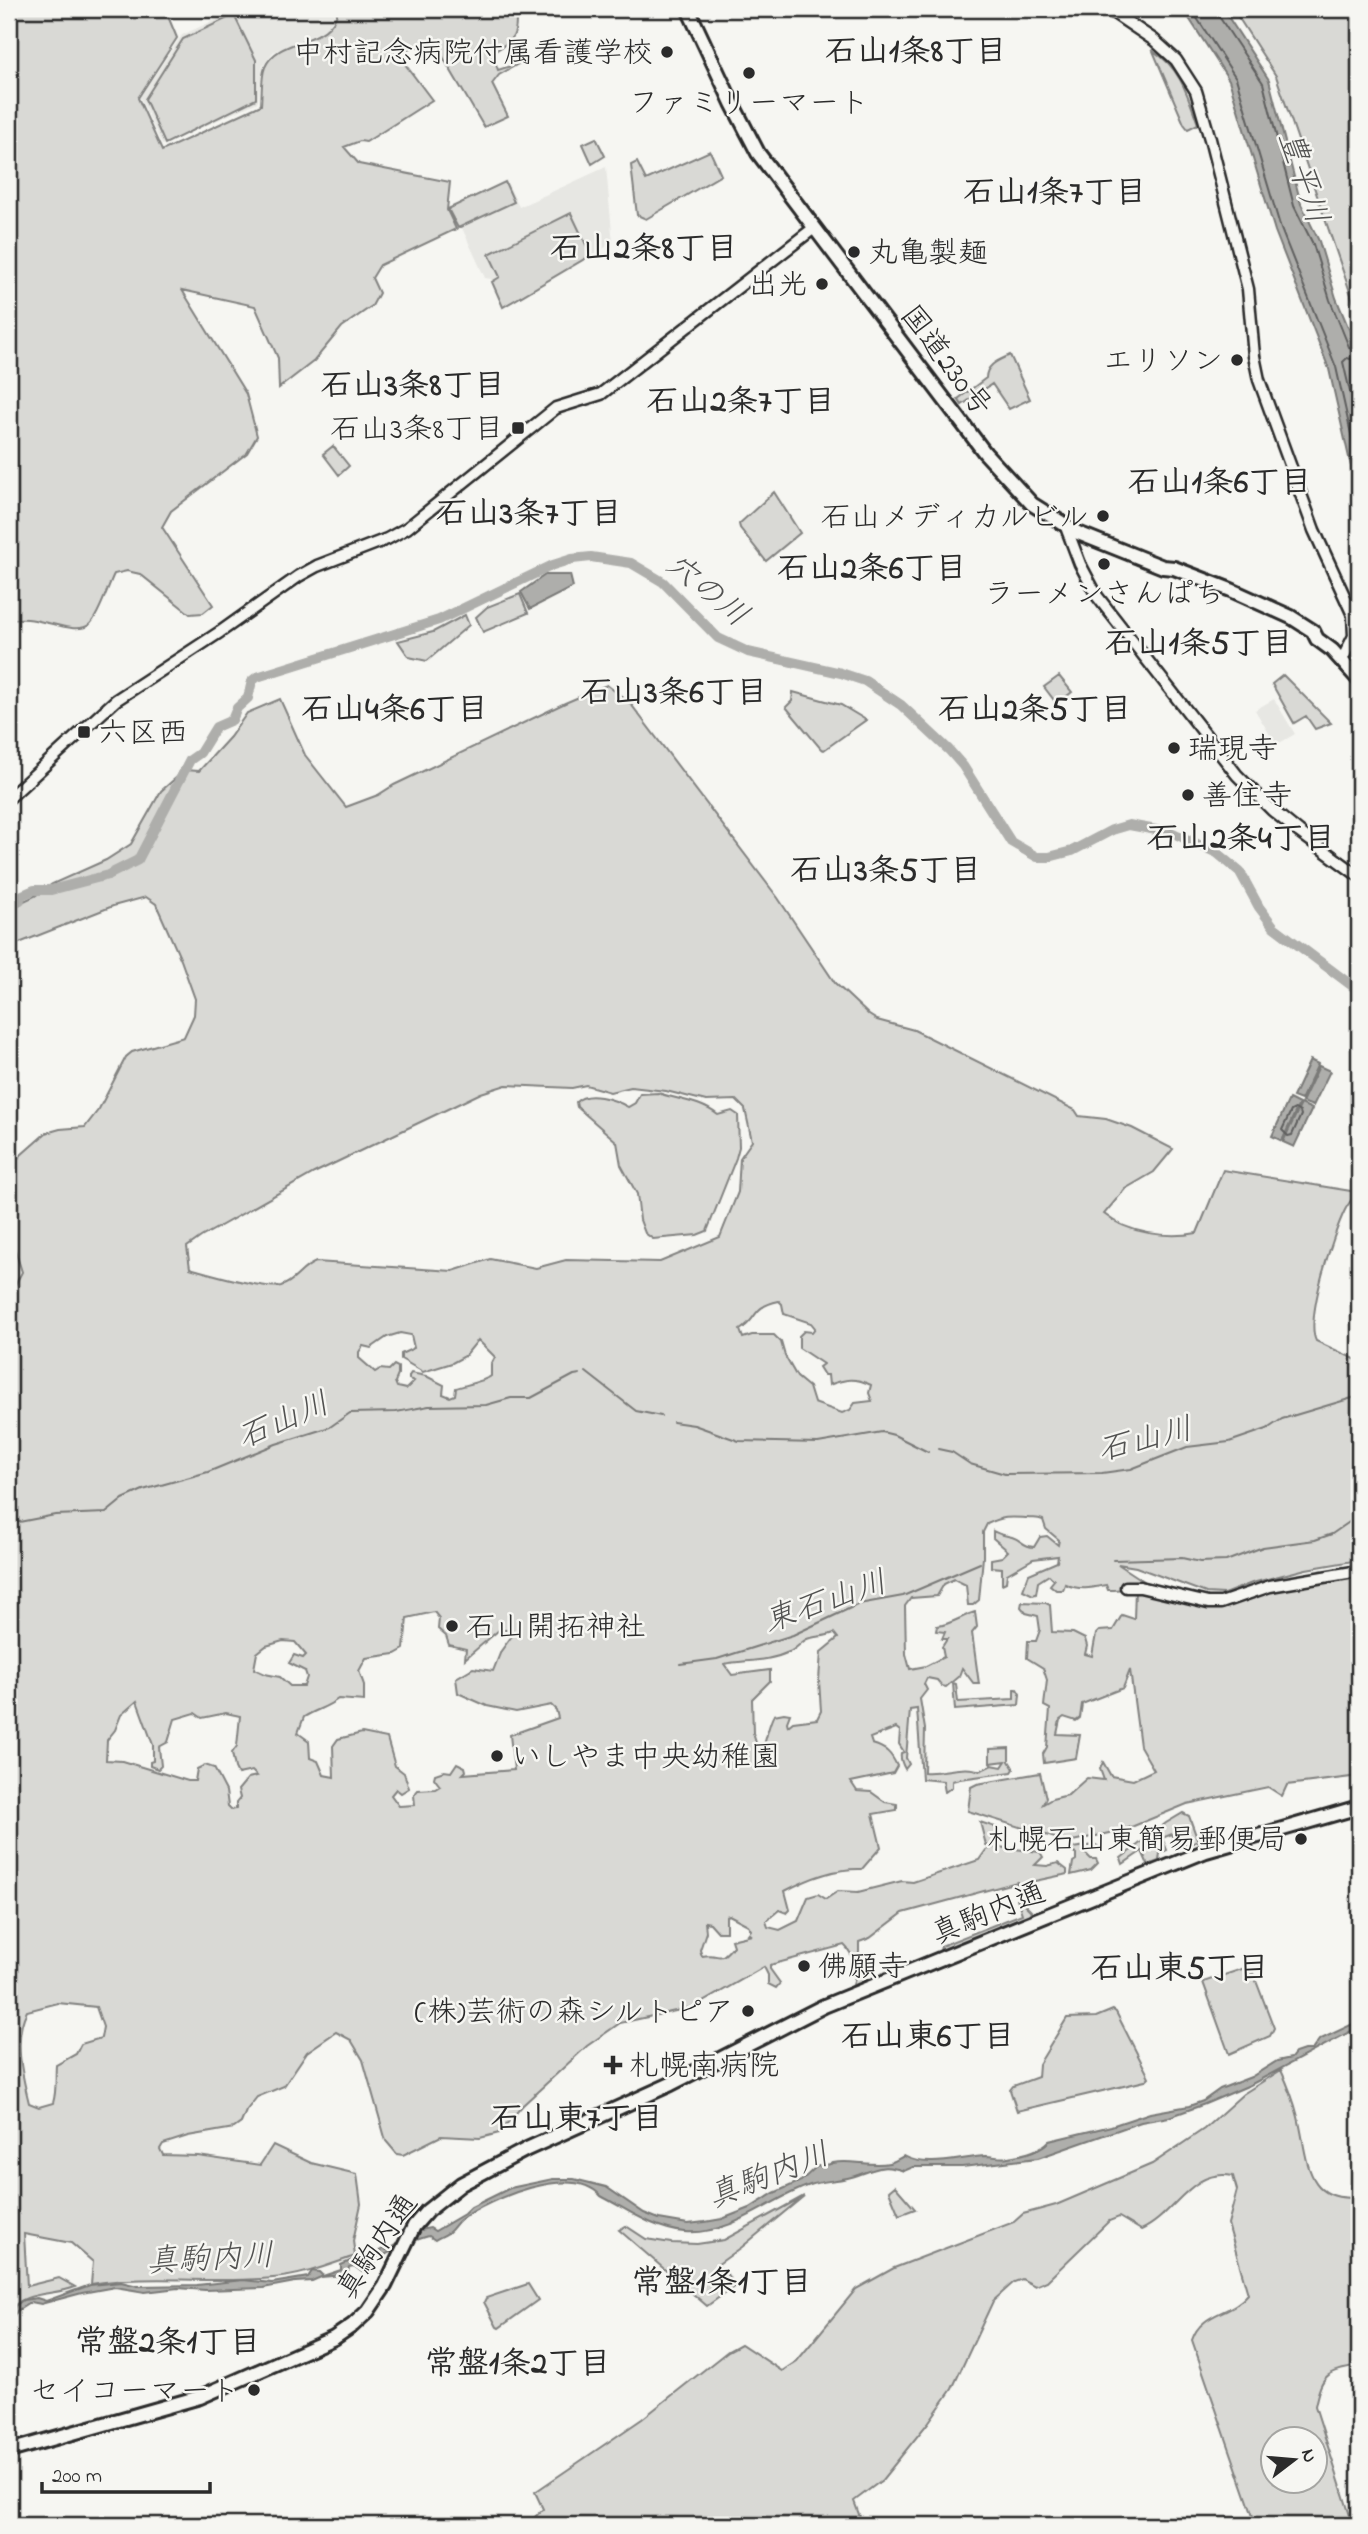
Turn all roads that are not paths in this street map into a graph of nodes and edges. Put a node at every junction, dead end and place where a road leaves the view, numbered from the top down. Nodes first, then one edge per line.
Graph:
1 (688, 9) edge
2 (1108, 9) edge
3 (814, 228) junction
4 (1066, 527) junction
5 (1342, 660) junction
6 (1359, 680) edge
7 (9, 798) edge
8 (1359, 876) edge
9 (1359, 1571) edge
10 (1126, 1587) dead end
11 (1359, 1807) edge
12 (9, 2451) edge

1 - 3 highway, 国道230号
2 - 5 street
3 - 4 highway, 国道230号
3 - 7 street
4 - 5 highway, 国道230号
4 - 8 street
5 - 6 highway, 国道230号
9 - 10 street
11 - 12 highway, 真駒内通

